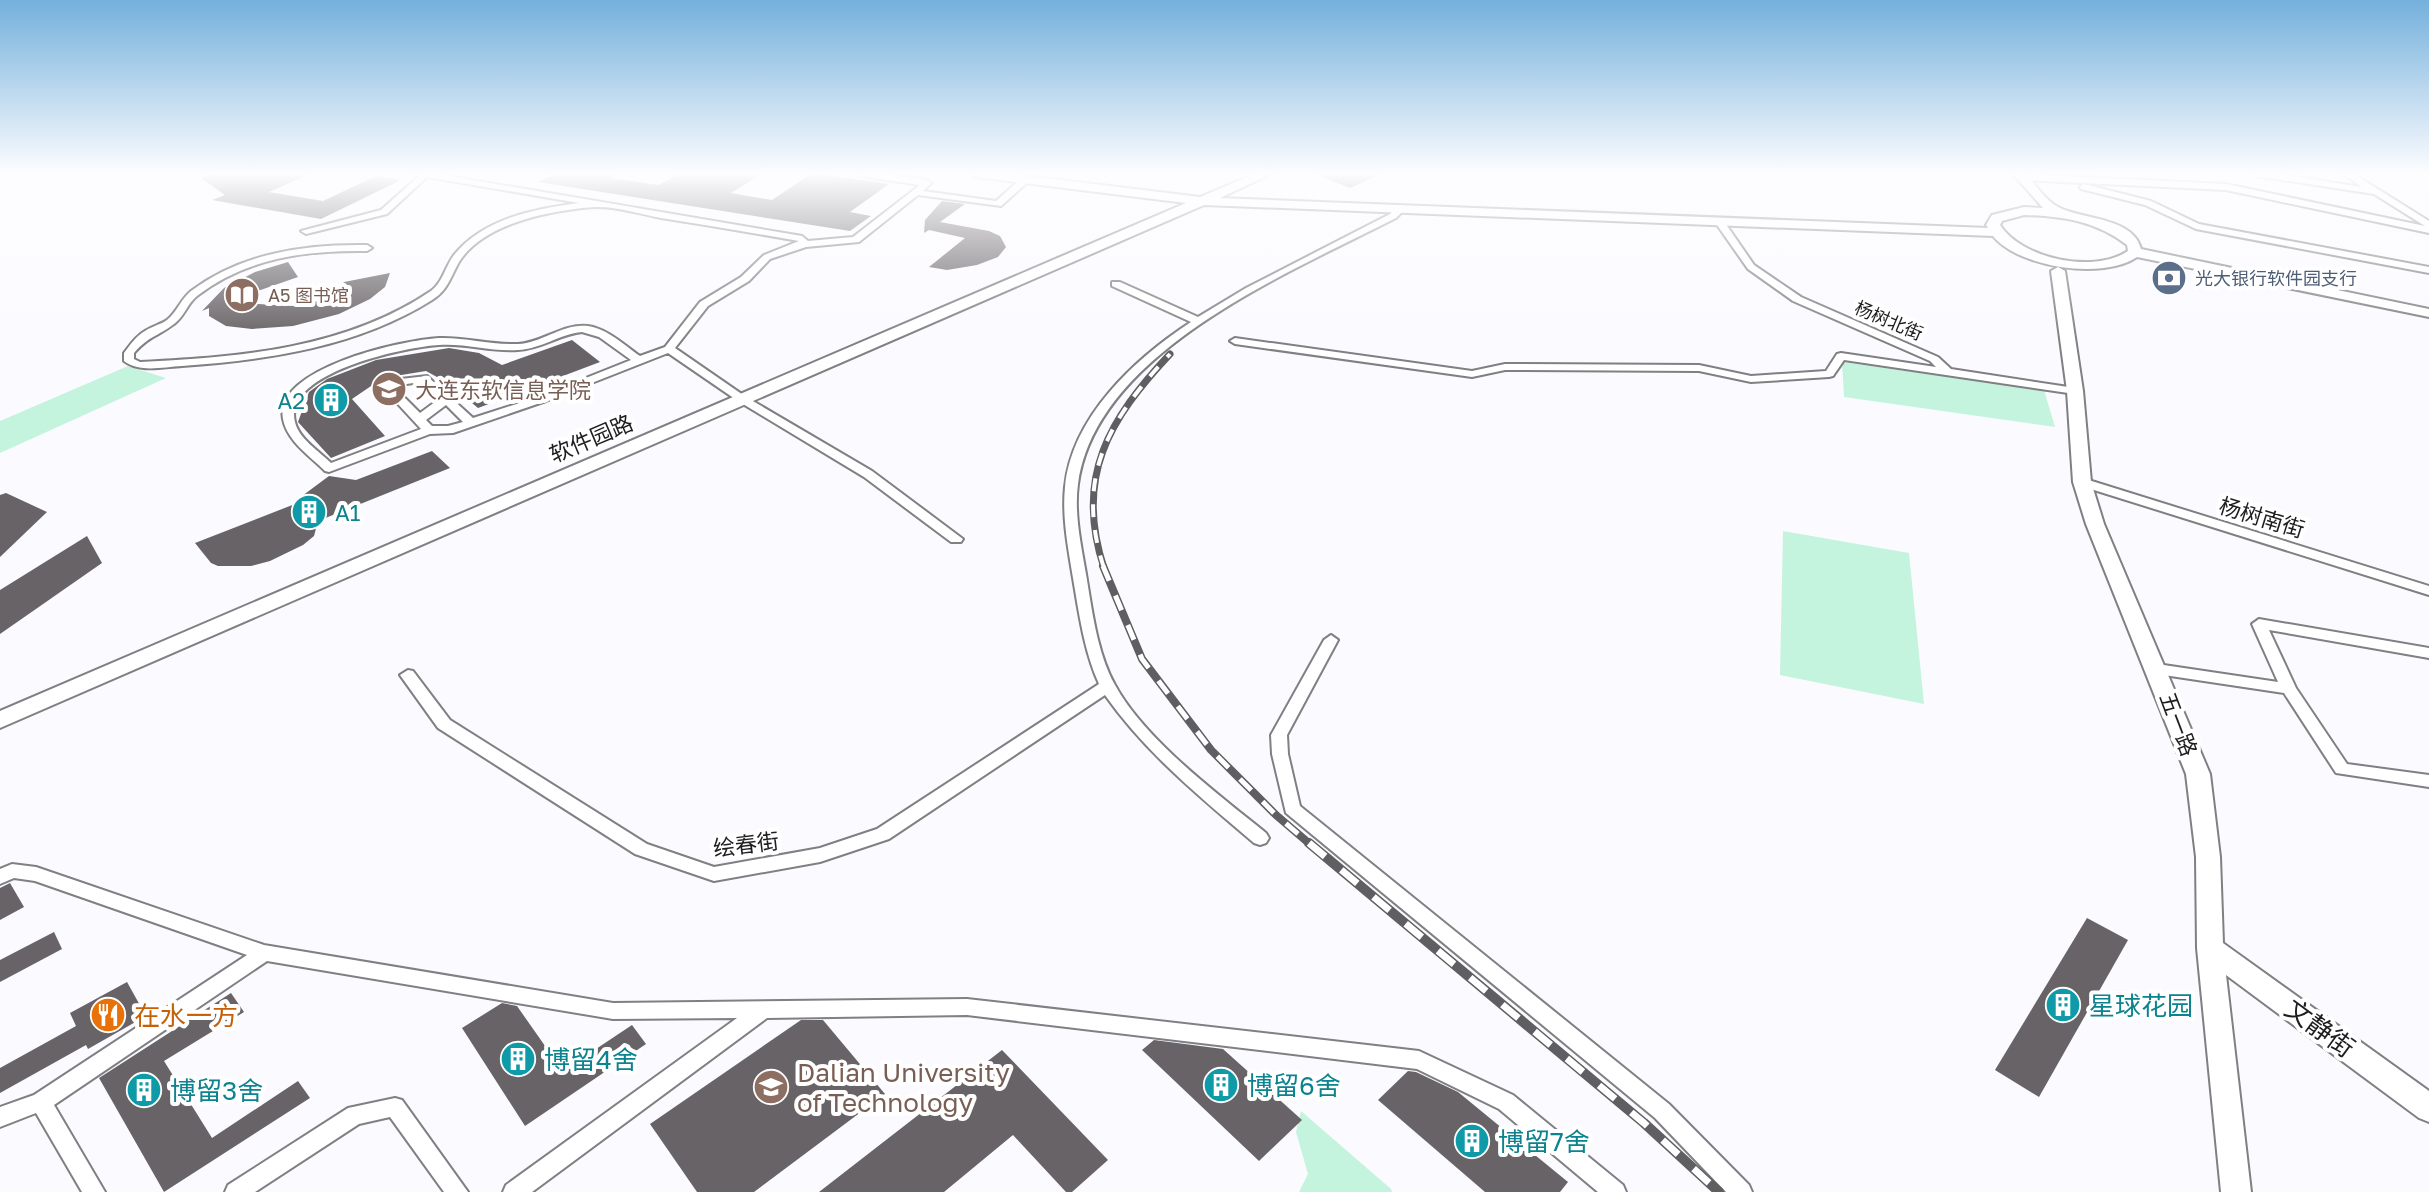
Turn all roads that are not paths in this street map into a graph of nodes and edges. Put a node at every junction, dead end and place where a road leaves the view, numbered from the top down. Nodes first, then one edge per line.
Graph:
1 (316, 229) edge
2 (495, 229) edge
3 (742, 229) edge
4 (870, 229) edge
5 (1120, 229) edge
6 (1129, 229) edge
7 (1370, 229) edge
8 (1725, 229) edge
9 (1902, 229) edge
10 (1994, 229) edge
11 (2113, 229) edge
12 (2210, 229) edge
13 (306, 231) dead end
14 (1995, 232) junction
15 (805, 244) junction
16 (367, 248) dead end
17 (2134, 250) junction
18 (2038, 256) junction
19 (2068, 268) junction
20 (2429, 270) edge
21 (1116, 284) dead end
22 (2429, 311) edge
23 (1200, 322) junction
24 (1235, 341) dead end
25 (669, 349) junction
26 (638, 360) junction
27 (1949, 372) junction
28 (2075, 391) junction
29 (738, 396) junction
30 (447, 399) junction
31 (418, 420) junction
32 (471, 423) junction
33 (429, 430) junction
34 (2082, 482) junction
35 (956, 539) dead end
36 (2429, 591) edge
37 (1331, 640) dead end
38 (2429, 653) edge
39 (2157, 669) junction
40 (408, 675) dead end
41 (1107, 686) junction
42 (2289, 689) junction
43 (0, 709) edge
44 (0, 720) edge
45 (2429, 781) edge
46 (1260, 838) dead end
47 (0, 877) edge
48 (2210, 948) junction
49 (264, 953) junction
50 (764, 1009) junction
51 (41, 1102) junction
52 (2429, 1108) edge
53 (0, 1117) edge
54 (94, 1192) edge
55 (236, 1192) edge
56 (457, 1192) edge
57 (514, 1192) edge
58 (1615, 1192) edge
59 (1741, 1192) edge
60 (2236, 1192) edge

1 - 13 street
2 - 16 street
3 - 15 street
4 - 15 street
5 - 29 main road, 软件园路
6 - 29 main road, 软件园路
7 - 23 street
8 - 27 street, 杨树北街
9 - 14 main road
10 - 14 main road
11 - 17 main road
12 - 20 street
14 - 18 main road
15 - 25 street
17 - 19 main road
17 - 22 main road
18 - 19 main road
18 - 19 main road
19 - 28 main road, 五一路
21 - 23 street
23 - 41 street
24 - 27 street
25 - 26 street
25 - 29 street
26 - 32 street
26 - 33 street
27 - 28 street, 杨树北街
28 - 34 main road, 五一路
29 - 35 street
29 - 43 main road, 软件园路
29 - 44 main road, 软件园路
30 - 31 street
30 - 31 street
30 - 32 street
31 - 33 street
32 - 33 street
34 - 36 street, 杨树南街
34 - 39 main road, 五一路
37 - 59 street
38 - 42 street
39 - 42 street
39 - 48 main road, 五一路
40 - 41 street, 绘春街
41 - 46 street
42 - 45 street
47 - 49 street
48 - 52 main road, 文静街
48 - 60 main road, 五一路
49 - 50 street
49 - 51 street
50 - 57 street
50 - 58 street
51 - 53 street
51 - 54 street
55 - 56 street

